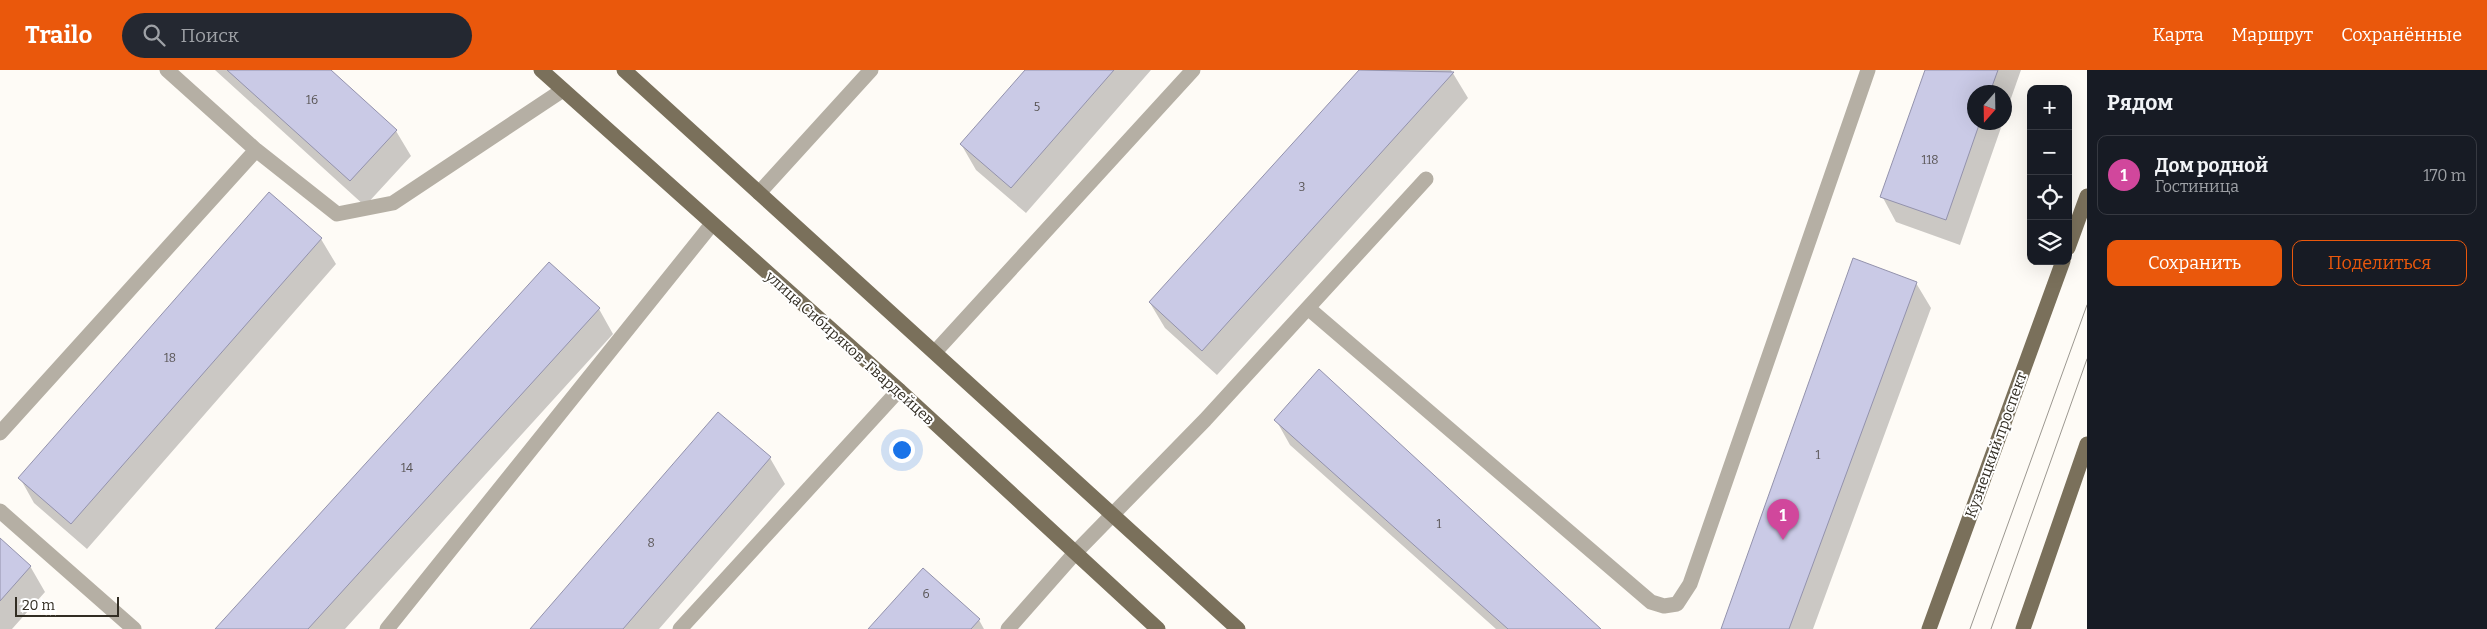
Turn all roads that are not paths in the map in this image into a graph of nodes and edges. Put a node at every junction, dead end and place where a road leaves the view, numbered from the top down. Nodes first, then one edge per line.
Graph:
1 (167, 70) edge
2 (540, 70) edge
3 (624, 70) edge
4 (871, 70) edge
5 (1193, 70) edge
6 (1868, 70) edge
7 (563, 90) junction
8 (256, 150) junction
9 (1426, 179) dead end
10 (759, 193) junction
11 (2087, 196) edge
12 (712, 224) junction
13 (2072, 237) edge
14 (2062, 265) edge
15 (1308, 308) junction
16 (934, 352) junction
17 (899, 390) junction
18 (0, 433) edge
19 (2087, 444) edge
20 (0, 511) edge
21 (1113, 515) junction
22 (1075, 553) junction
23 (134, 629) edge
24 (387, 629) edge
25 (680, 629) edge
26 (1008, 629) edge
27 (1158, 629) edge
28 (1238, 629) edge
29 (1929, 629) edge
30 (2023, 629) edge

1 - 8 lane
2 - 7 main road, улица Сибиряков-Гвардейцев
3 - 10 main road
4 - 10 lane
5 - 16 lane
6 - 15 lane
7 - 8 lane
7 - 12 main road, улица Сибиряков-Гвардейцев
8 - 18 lane
9 - 15 lane
10 - 16 main road
11 - 13 main road
12 - 17 main road, улица Сибиряков-Гвардейцев
12 - 24 lane
14 - 29 main road, Кузнецкий проспект
15 - 21 lane
16 - 21 main road
17 - 22 main road, улица Сибиряков-Гвардейцев
17 - 25 lane
19 - 30 main road
20 - 23 lane
21 - 22 lane
21 - 28 main road
22 - 26 lane
22 - 27 main road, улица Сибиряков-Гвардейцев

